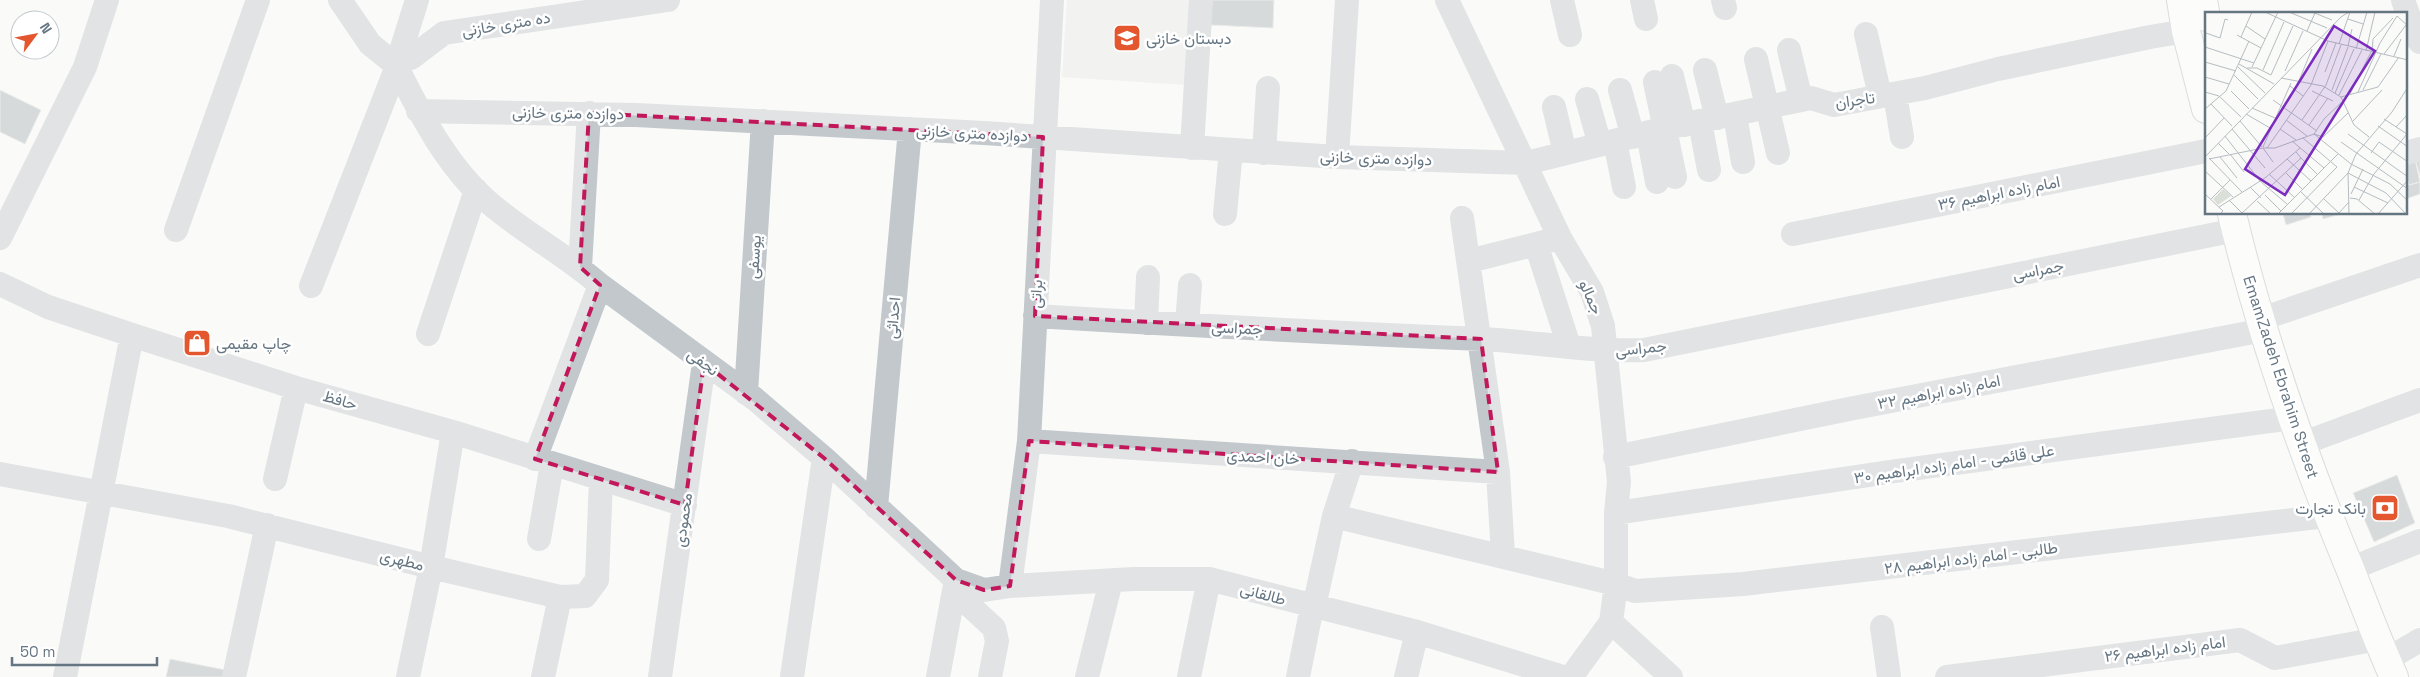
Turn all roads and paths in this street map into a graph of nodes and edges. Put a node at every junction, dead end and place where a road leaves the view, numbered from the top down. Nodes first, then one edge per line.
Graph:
1 (107, 0) edge
2 (258, 0) edge
3 (340, 0) edge
4 (417, 0) edge
5 (668, 0) edge
6 (1052, 0) edge
7 (1201, 0) edge
8 (1347, 0) edge
9 (1562, 0) edge
10 (2213, 0) edge
11 (2403, 0) edge
12 (1451, 1) edge
13 (2192, 11) edge
14 (2407, 12) edge
15 (2408, 14) edge
16 (1866, 34) dead end
17 (1570, 35) dead end
18 (2420, 42) edge
19 (1789, 50) dead end
20 (1756, 59) dead end
21 (400, 62) junction
22 (1705, 70) dead end
23 (1664, 79) dead end
24 (1268, 88) dead end
25 (1620, 90) dead end
26 (1888, 95) junction
27 (1587, 99) dead end
28 (1800, 100) junction
29 (2205, 102) edge
30 (1554, 107) dead end
31 (1768, 107) junction
32 (418, 111) junction
33 (589, 114) junction
34 (763, 121) junction
35 (910, 129) junction
36 (1666, 130) junction
37 (1902, 136) dead end
38 (1043, 137) junction
39 (1192, 148) junction
40 (1231, 150) junction
41 (2205, 151) edge
42 (1264, 153) junction
43 (1565, 153) junction
44 (1778, 153) dead end
45 (1337, 157) junction
46 (1744, 162) dead end
47 (1526, 163) junction
48 (1709, 170) dead end
49 (1666, 179) dead end
50 (1624, 187) dead end
51 (476, 190) junction
52 (1225, 214) dead end
53 (1462, 218) dead end
54 (2234, 222) edge
55 (176, 230) dead end
56 (1793, 234) dead end
57 (0, 238) edge
58 (1560, 238) junction
59 (1536, 244) junction
60 (1469, 261) junction
61 (2420, 265) edge
62 (580, 267) junction
63 (1148, 277) dead end
64 (0, 284) edge
65 (600, 285) junction
66 (1190, 285) dead end
67 (311, 286) dead end
68 (1035, 316) junction
69 (1146, 323) junction
70 (2262, 324) junction
71 (1187, 325) junction
72 (428, 334) dead end
73 (132, 335) junction
74 (1481, 339) junction
75 (1569, 346) junction
76 (1607, 351) junction
77 (704, 363) junction
78 (296, 388) junction
79 (746, 392) junction
80 (2420, 400) edge
81 (2293, 418) junction
82 (453, 432) junction
83 (1029, 440) junction
84 (2301, 444) junction
85 (1615, 457) junction
86 (824, 458) junction
87 (1352, 461) junction
88 (544, 462) junction
89 (1498, 472) junction
90 (0, 474) edge
91 (601, 479) junction
92 (275, 480) dead end
93 (101, 493) junction
94 (685, 506) junction
95 (876, 507) junction
96 (1616, 513) junction
97 (1334, 516) junction
98 (2327, 516) junction
99 (267, 525) junction
100 (539, 539) dead end
101 (2420, 541) edge
102 (1503, 555) junction
103 (431, 568) junction
104 (2350, 569) junction
105 (1209, 579) junction
106 (956, 580) junction
107 (1112, 581) junction
108 (1616, 584) junction
109 (1010, 586) junction
110 (560, 596) junction
111 (1312, 606) junction
112 (1611, 622) junction
113 (1882, 627) dead end
114 (1417, 632) junction
115 (2420, 640) edge
116 (2386, 659) edge
117 (1666, 675) edge
118 (65, 677) edge
119 (234, 677) edge
120 (408, 677) edge
121 (543, 677) edge
122 (660, 677) edge
123 (792, 677) edge
124 (938, 677) edge
125 (990, 677) edge
126 (1087, 677) edge
127 (1189, 677) edge
128 (1298, 677) edge
129 (1406, 677) edge
130 (1563, 677) edge
131 (1571, 677) edge
132 (1889, 677) edge
133 (1947, 677) edge

1 - 57 street
2 - 55 street
3 - 21 street
4 - 21 street
5 - 21 street, ده متری خازنی
6 - 38 street, براتی
7 - 39 street
8 - 45 street
9 - 17 street
10 - 13 main road
11 - 14 street
12 - 47 street, جمالو
13 - 26 street, تاجران
13 - 29 main road
15 - 18 street
16 - 26 street
19 - 28 street
20 - 31 street
21 - 32 street, نجفی
21 - 67 street
22 - 36 street
23 - 36 street
24 - 42 street
25 - 36 street
26 - 28 street, تاجران
26 - 37 street
27 - 36 street
28 - 31 street, تاجران
30 - 43 street
31 - 36 street, تاجران
31 - 44 street
32 - 33 street, دوازده متری خازنی
32 - 51 street, نجفی
33 - 34 street, دوازده متری خازنی
33 - 62 street
34 - 35 street, دوازده متری خازنی
34 - 79 street, یوسفی
35 - 38 street, دوازده متری خازنی
35 - 95 street, احداثی
36 - 43 street, تاجران
36 - 46 street
36 - 48 street
36 - 49 street
36 - 50 street
38 - 39 street, دوازده متری خازنی
38 - 68 street, براتی
39 - 40 street, دوازده متری خازنی
40 - 42 street, دوازده متری خازنی
40 - 52 street
41 - 56 street, امام زاده ابراهیم ۳۶
42 - 45 street, دوازده متری خازنی
43 - 47 street, تاجران
45 - 47 street, دوازده متری خازنی
47 - 58 street, جمالو
51 - 62 street, نجفی
51 - 72 street
53 - 60 street
54 - 70 main road, EmamZadeh Ebrahim Street
54 - 76 street, جمراسی
58 - 59 street
58 - 76 street, جمالو
59 - 60 street
59 - 75 street
60 - 74 street
61 - 70 street, امام زاده ابراهیم ۳۲
62 - 65 street, نجفی
63 - 69 street
64 - 73 street, حافظ
65 - 77 street, نجفی
65 - 88 street
66 - 71 street
68 - 69 street, جمراسی
68 - 83 street, براتی
69 - 71 street, جمراسی
70 - 81 main road, EmamZadeh Ebrahim Street
70 - 85 street, امام زاده ابراهیم ۳۲
71 - 74 street, جمراسی
73 - 78 street, حافظ
73 - 93 street
74 - 75 street, جمراسی
74 - 89 street
75 - 76 street, جمراسی
76 - 85 street, جمالو
77 - 79 street, نجفی
77 - 94 street, محمودی
78 - 82 street, حافظ
78 - 92 street
79 - 86 street, نجفی
80 - 84 street
81 - 84 main road, EmamZadeh Ebrahim Street
81 - 96 street, علی قائمی - امام زاده ابراهیم ۳۰
82 - 88 street, حافظ
82 - 103 street
83 - 87 street, خان احمدی
83 - 109 street, براتی
84 - 98 main road, EmamZadeh Ebrahim Street
85 - 96 street, جمالو
86 - 95 street, نجفی
86 - 123 street
87 - 89 street, خان احمدی
87 - 97 street
88 - 91 street, حافظ
88 - 100 street
89 - 102 street
90 - 93 street, مطهری
91 - 94 street, حافظ
91 - 110 street, مطهری
93 - 99 street, مطهری
93 - 118 street
94 - 122 street, محمودی
95 - 106 street, نجفی
96 - 108 street, جمالو
97 - 102 street, طالبی - امام زاده ابراهیم ۲۸
97 - 111 street
98 - 104 main road, EmamZadeh Ebrahim Street
98 - 108 street, طالبی - امام زاده ابراهیم ۲۸
99 - 103 street, مطهری
99 - 119 street
101 - 104 street
102 - 108 street, طالبی - امام زاده ابراهیم ۲۸
103 - 110 street, مطهری
103 - 120 street
104 - 116 main road, EmamZadeh Ebrahim Street
105 - 107 street, طالقانی
105 - 111 street, طالقانی
105 - 127 street
106 - 109 street, طالقانی
106 - 124 street
106 - 125 street
107 - 109 street, طالقانی
107 - 126 street
108 - 112 street, جمالو
110 - 121 street
111 - 114 street, طالقانی
111 - 128 street
112 - 117 street
112 - 131 street
113 - 132 street
114 - 129 street
114 - 130 street, طالقانی
115 - 116 street
116 - 133 street, امام زاده ابراهیم ۲۶

